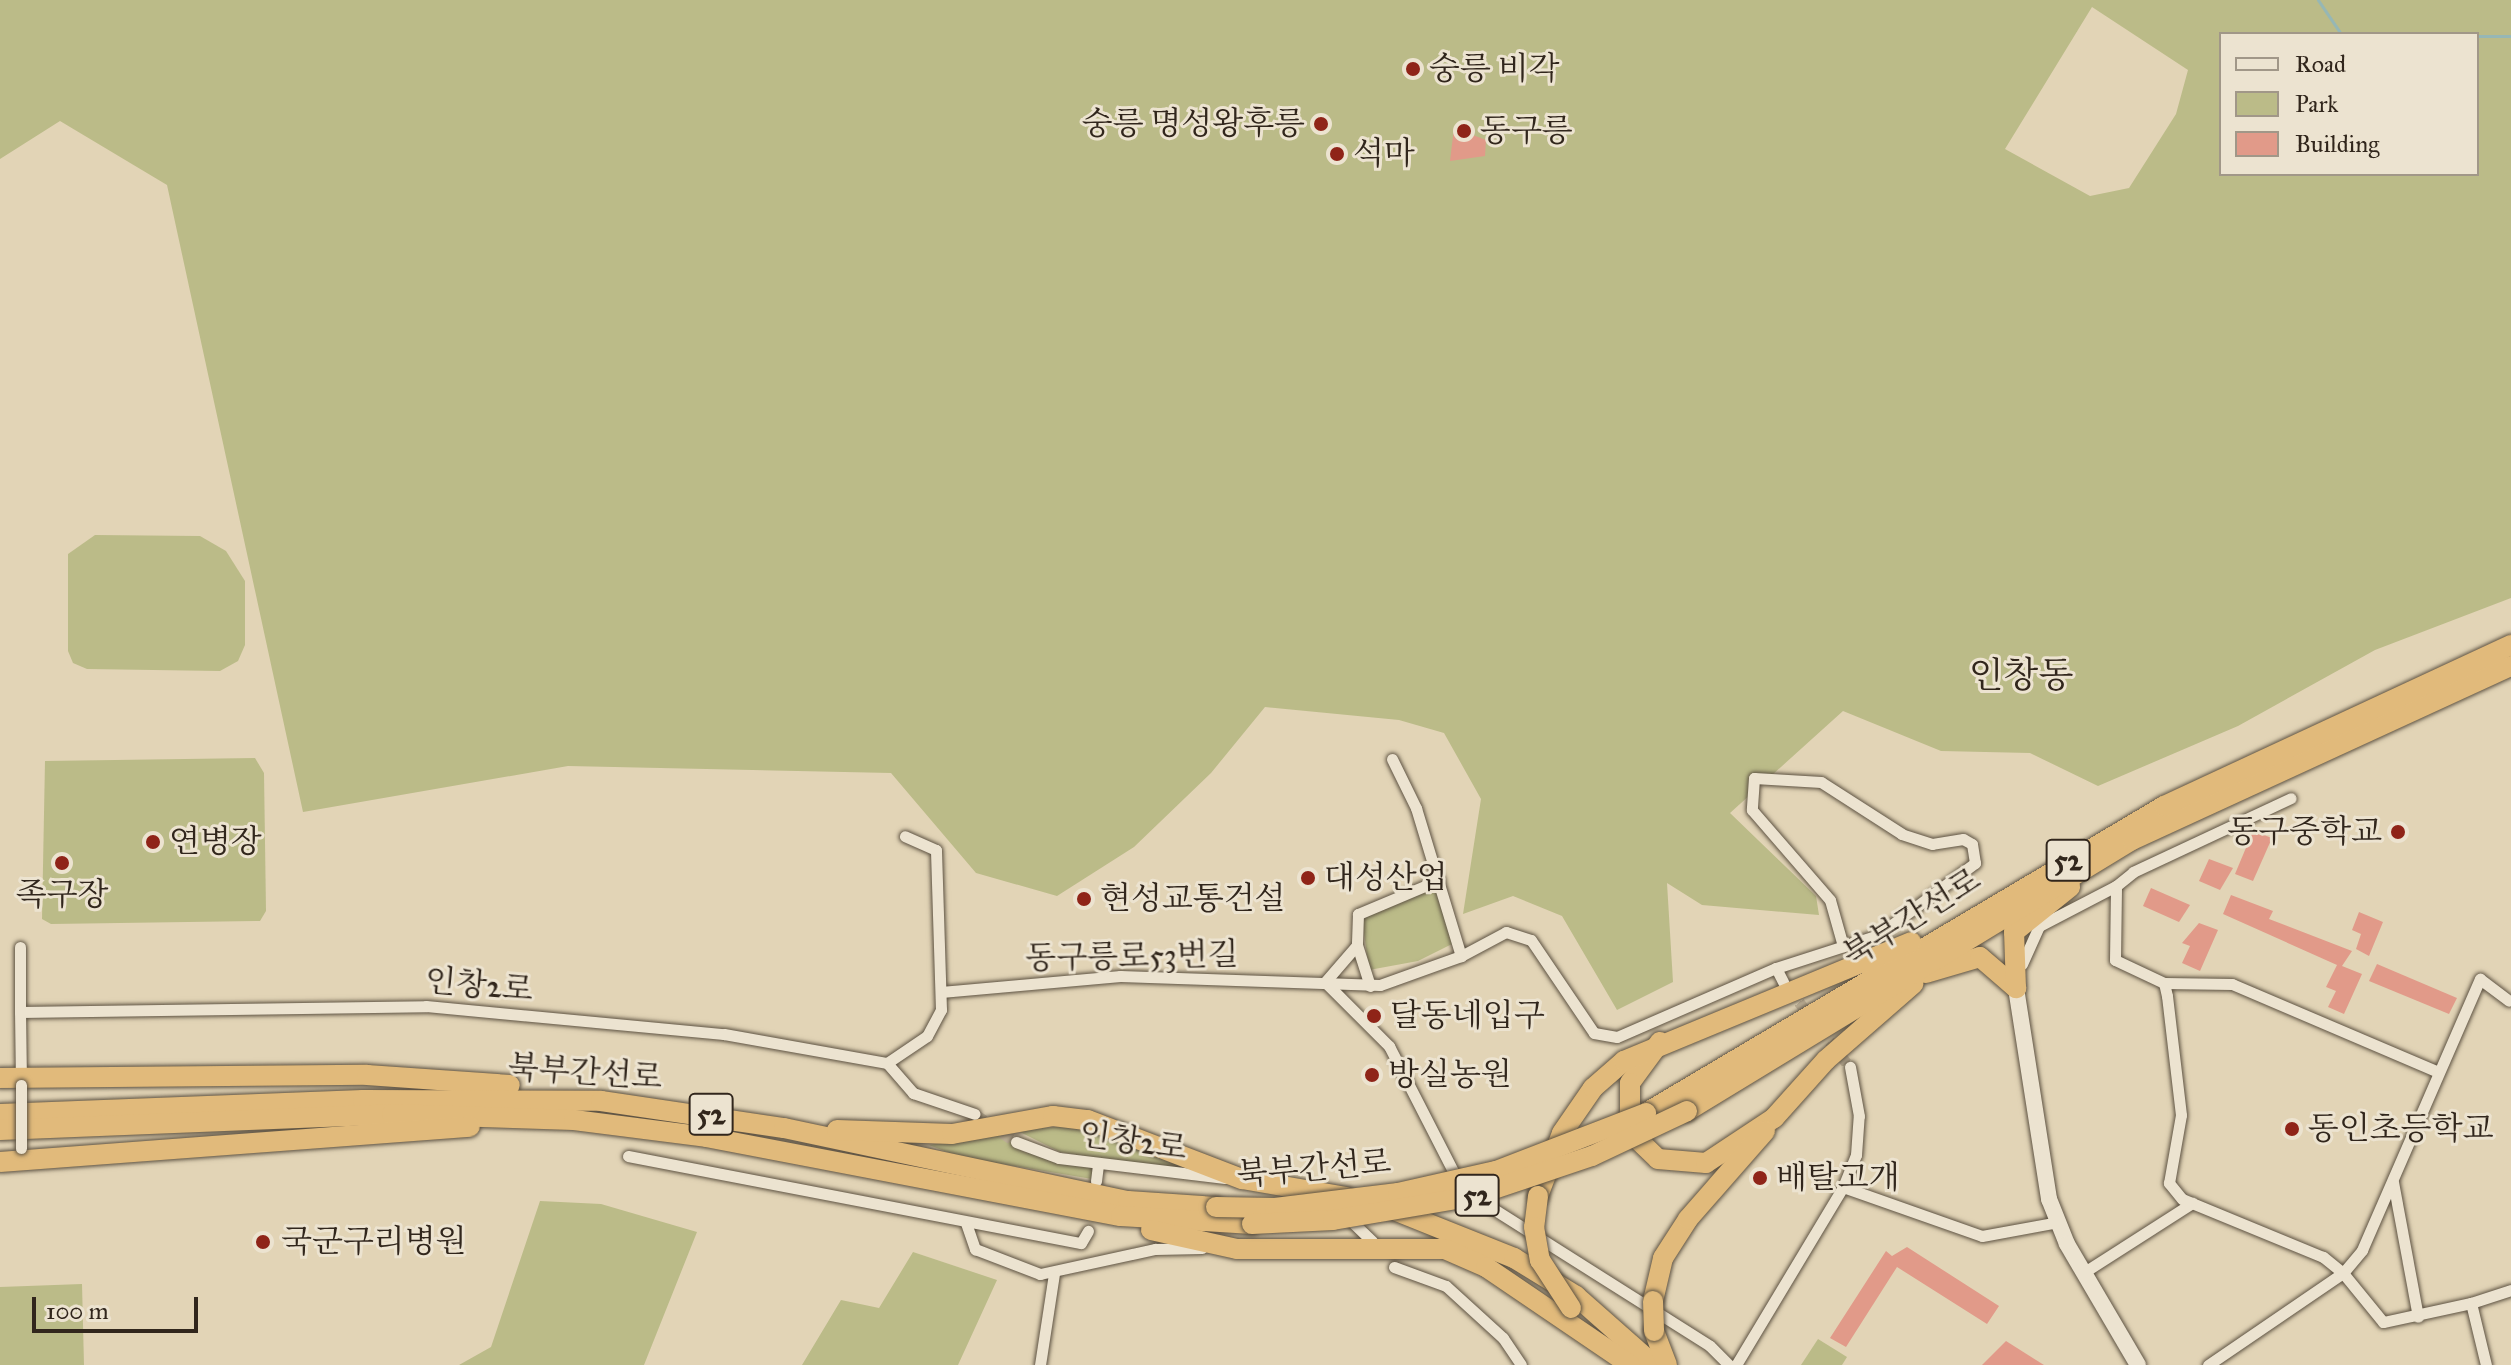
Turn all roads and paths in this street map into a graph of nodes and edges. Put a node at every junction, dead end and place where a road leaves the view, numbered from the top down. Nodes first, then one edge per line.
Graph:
1 (2511, 645) edge
2 (2511, 666) edge
3 (1392, 759) dead end
4 (2291, 798) dead end
5 (2147, 832) junction
6 (905, 836) dead end
7 (1439, 880) junction
8 (2076, 883) junction
9 (2116, 886) junction
10 (1962, 920) junction
11 (1357, 945) junction
12 (1843, 946) junction
13 (20, 947) dead end
14 (1461, 956) junction
15 (1776, 968) junction
16 (1926, 973) junction
17 (1325, 982) junction
18 (1783, 982) tunnel mouth
19 (2164, 983) junction
20 (1365, 986) junction
21 (2016, 988) junction
22 (941, 992) junction
23 (2510, 1000) edge
24 (1353, 1009) junction
25 (20, 1012) junction
26 (1660, 1042) junction
27 (887, 1063) junction
28 (1850, 1067) tunnel mouth
29 (2438, 1072) junction
30 (14, 1080) edge
31 (0, 1101) edge
32 (601, 1101) junction
33 (139, 1109) junction
34 (0, 1114) edge
35 (975, 1114) tunnel mouth
36 (1774, 1118) junction
37 (574, 1120) junction
38 (784, 1128) junction
39 (0, 1130) edge
40 (1016, 1142) tunnel mouth
41 (21, 1155) junction
42 (628, 1156) dead end
43 (0, 1162) edge
44 (1098, 1165) junction
45 (1242, 1179) junction
46 (1096, 1181) dead end
47 (2393, 1181) junction
48 (1843, 1187) junction
49 (964, 1188) junction
50 (2192, 1203) junction
51 (2058, 1222) junction
52 (966, 1223) junction
53 (1088, 1231) dead end
54 (1372, 1241) dead end
55 (1234, 1248) junction
56 (1394, 1267) dead end
57 (2083, 1273) junction
58 (2343, 1273) junction
59 (1054, 1274) junction
60 (2511, 1290) edge
61 (2471, 1303) junction
62 (2418, 1317) junction
63 (1040, 1365) edge
64 (1521, 1365) edge
65 (1630, 1365) edge
66 (1637, 1365) edge
67 (1654, 1365) edge
68 (1667, 1365) edge
69 (1729, 1365) edge
70 (1736, 1365) edge
71 (2138, 1365) edge
72 (2208, 1365) edge
73 (2486, 1365) edge

1 - 10 highway, 북부간선로 / 52
2 - 5 highway, 북부간선로 / 52
3 - 7 street
4 - 9 street
5 - 8 highway
5 - 49 highway, 북부간선로 / 52, bridge
6 - 22 street
7 - 11 street
7 - 14 street
8 - 16 highway
8 - 21 highway
9 - 19 street
9 - 21 street
10 - 26 highway
10 - 38 highway, 북부간선로 / 52, bridge
11 - 17 street
11 - 20 street
12 - 12 street, 동구릉로53번길
12 - 15 street, 동구릉로53번길
13 - 25 street
14 - 15 street, 동구릉로53번길
14 - 20 street, 동구릉로53번길
15 - 18 street
16 - 21 highway
16 - 36 highway
17 - 20 street, 동구릉로53번길
17 - 22 street, 동구릉로53번길
17 - 24 street
19 - 29 street
19 - 50 street
20 - 24 street
21 - 51 street
22 - 27 street
23 - 29 street
24 - 69 street
25 - 27 street, 인창2로
25 - 30 street
26 - 36 highway
26 - 66 highway, bridge
27 - 35 street
28 - 48 street
29 - 47 street
30 - 32 highway
30 - 41 street, bridge
31 - 33 highway
32 - 33 highway, 북부간선로 / 52
32 - 38 highway, 북부간선로 / 52
33 - 34 highway, 북부간선로 / 52
36 - 68 highway, bridge
37 - 39 highway, 북부간선로 / 52
37 - 41 highway
37 - 49 highway, 북부간선로 / 52
38 - 45 highway
40 - 44 street, 인창2로
41 - 43 highway
42 - 52 street
44 - 45 street, 인창2로
44 - 46 street
45 - 54 street, 인창2로
45 - 67 highway
47 - 58 street
47 - 62 street
48 - 51 street
48 - 70 street
49 - 55 highway
50 - 57 street
50 - 58 street
51 - 57 street
52 - 53 street
52 - 59 street
55 - 59 street
55 - 65 highway
56 - 64 street
57 - 71 street
58 - 62 street
58 - 72 street
59 - 63 street
60 - 61 street
61 - 62 street
61 - 73 street

